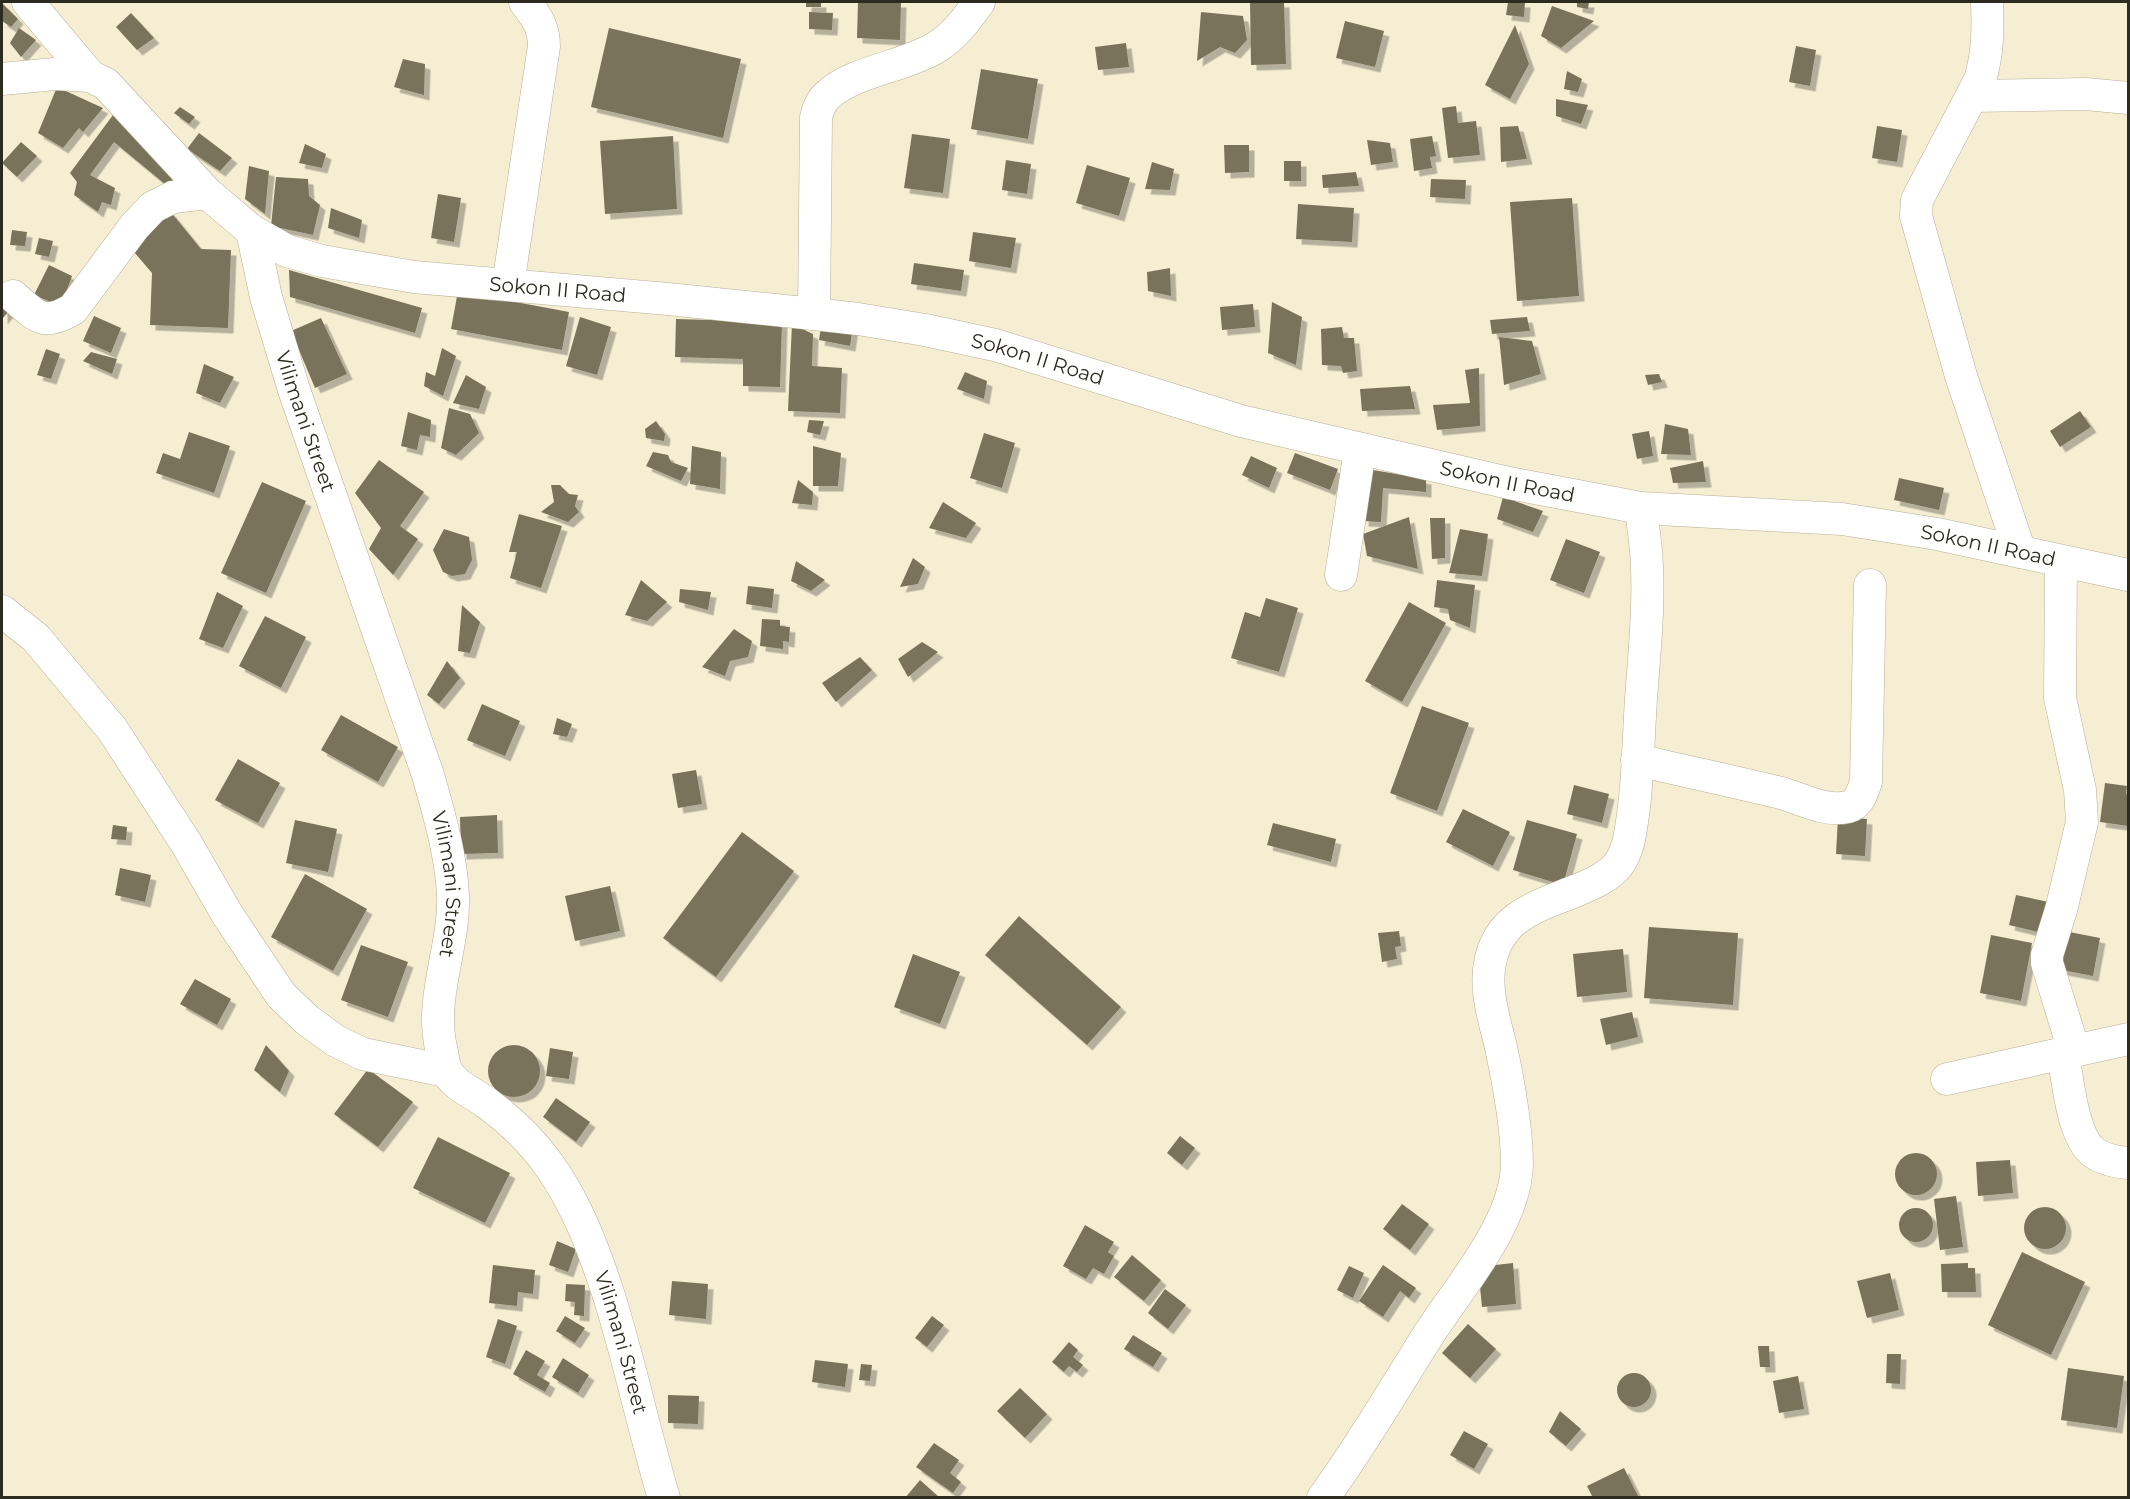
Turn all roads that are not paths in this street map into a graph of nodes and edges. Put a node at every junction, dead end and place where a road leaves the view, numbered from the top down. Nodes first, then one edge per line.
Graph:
1 (28, 2) edge
2 (525, 2) edge
3 (979, 2) edge
4 (1987, 2) edge
5 (90, 76) junction
6 (2, 79) edge
7 (1972, 96) junction
8 (2128, 98) edge
9 (207, 193) junction
10 (252, 231) junction
11 (508, 285) junction
12 (13, 296) dead end
13 (814, 314) junction
14 (1360, 450) junction
15 (1641, 508) junction
16 (2020, 552) junction
17 (2061, 562) junction
18 (1341, 575) dead end
19 (2128, 575) edge
20 (1870, 585) dead end
21 (2, 611) edge
22 (1637, 760) junction
23 (2128, 1039) edge
24 (2069, 1052) junction
25 (446, 1071) junction
26 (1947, 1079) dead end
27 (2128, 1163) edge
28 (664, 1497) edge
29 (1323, 1497) edge

1 - 5 street, Sokon II Road
2 - 11 street
3 - 13 street
4 - 7 street
5 - 6 street
5 - 9 street, Sokon II Road
7 - 8 street
7 - 16 street
9 - 10 street, Sokon II Road
9 - 12 street
10 - 11 street, Sokon II Road
10 - 25 street, Vilimani Street
11 - 13 street, Sokon II Road
13 - 14 street, Sokon II Road
14 - 15 street, Sokon II Road
14 - 18 street
15 - 16 street, Sokon II Road
15 - 22 street
16 - 17 street, Sokon II Road
17 - 19 street, Sokon II Road
17 - 24 street
20 - 22 street
21 - 25 street
22 - 29 street
23 - 24 street
24 - 26 street
24 - 27 street
25 - 28 street, Vilimani Street

